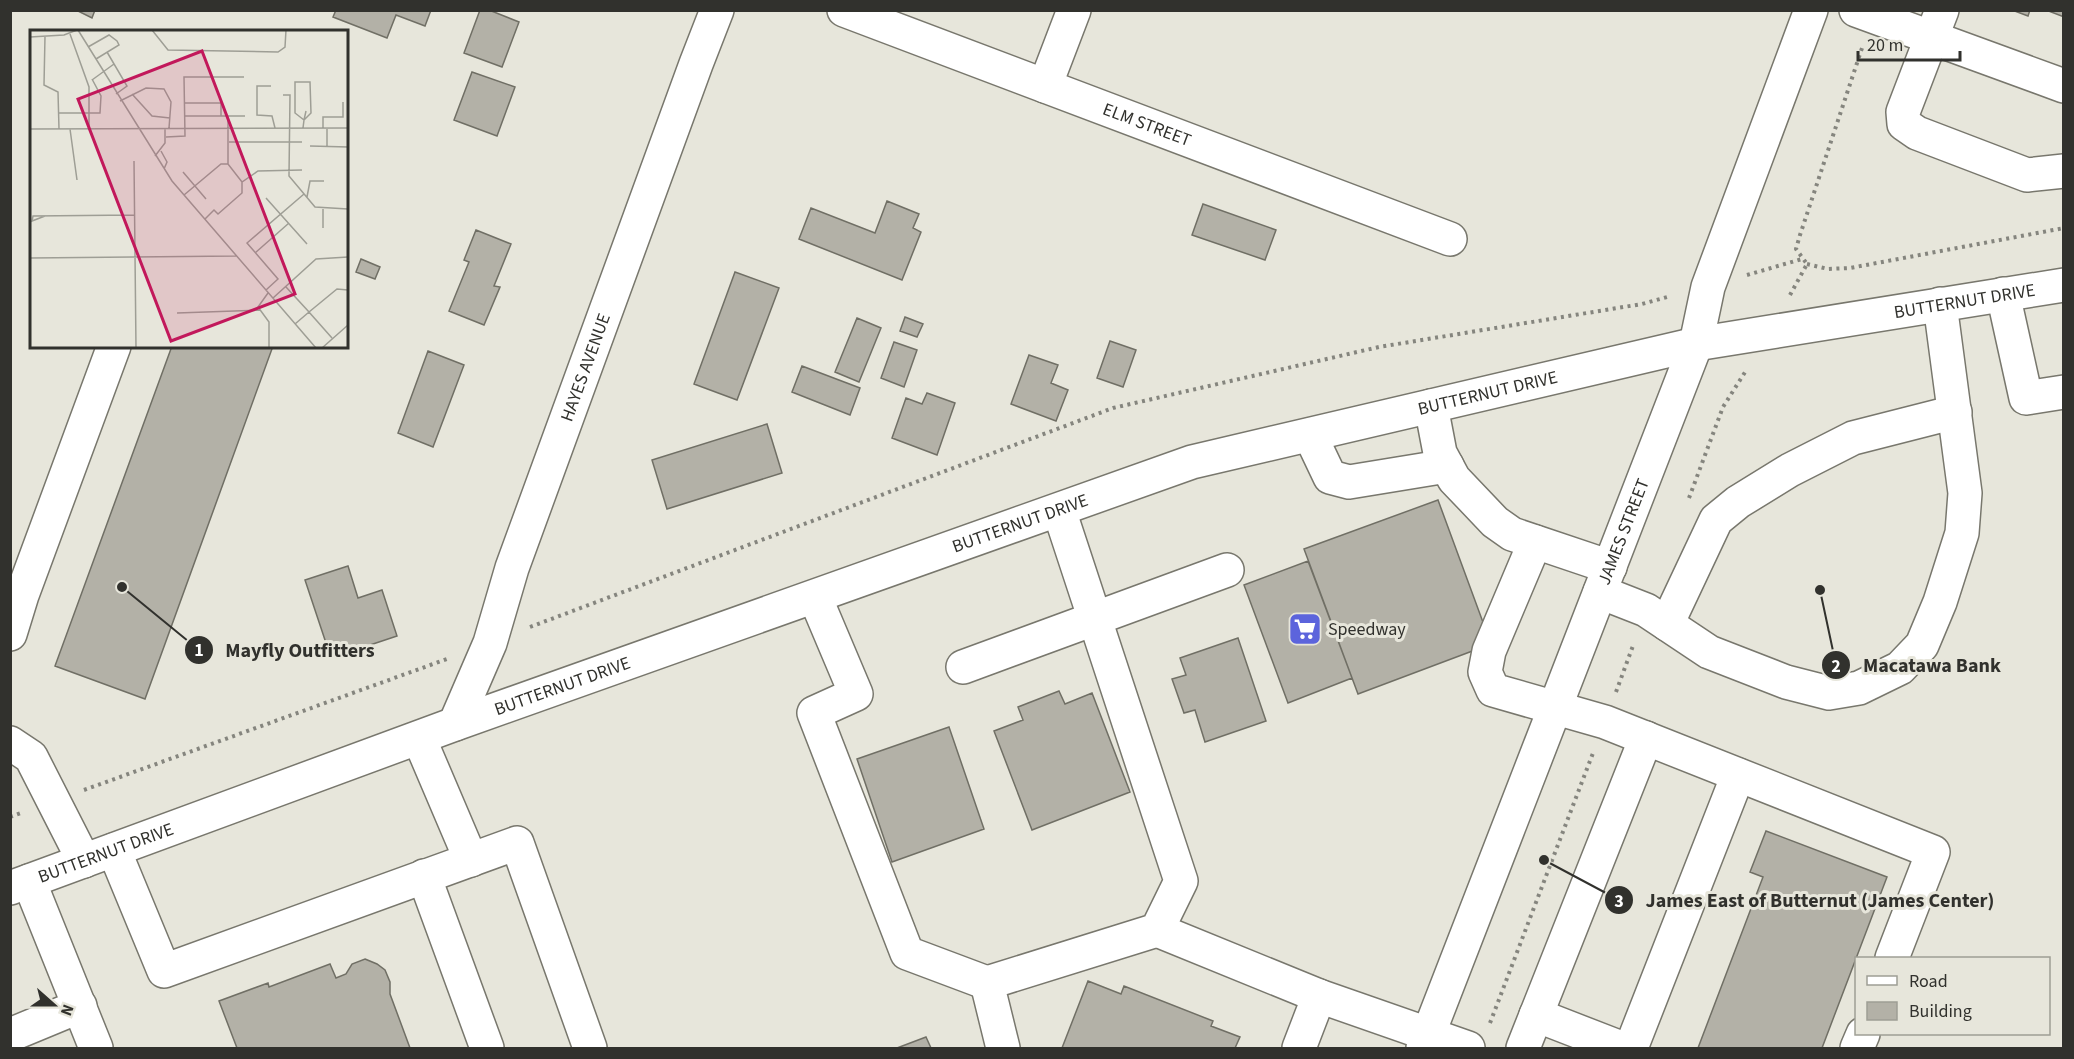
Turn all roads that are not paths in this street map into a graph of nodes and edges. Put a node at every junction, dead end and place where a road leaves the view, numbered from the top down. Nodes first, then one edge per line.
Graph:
1 (717, 10) edge
2 (844, 10) edge
3 (1074, 10) edge
4 (1811, 10) edge
5 (1856, 10) edge
6 (1937, 24) edge
7 (1045, 86) junction
8 (2064, 86) edge
9 (2064, 171) edge
10 (1450, 239) dead end
11 (2064, 285) edge
12 (2003, 294) junction
13 (1940, 304) junction
14 (1696, 344) junction
15 (113, 348) edge
16 (2064, 392) edge
17 (1431, 406) junction
18 (1955, 412) junction
19 (1310, 435) junction
20 (1447, 466) junction
21 (1059, 510) junction
22 (1535, 542) junction
23 (1227, 570) dead end
24 (1605, 579) junction
25 (815, 597) junction
26 (1096, 618) junction
27 (1668, 624) junction
28 (10, 634) edge
29 (963, 667) dead end
30 (1555, 707) junction
31 (455, 724) junction
32 (419, 738) junction
33 (1646, 738) junction
34 (10, 743) edge
35 (1738, 775) junction
36 (99, 855) junction
37 (471, 860) junction
38 (424, 876) junction
39 (20, 884) edge
40 (1157, 930) junction
41 (1892, 957) edge
42 (987, 983) junction
43 (1319, 996) junction
44 (80, 1006) junction
45 (1536, 1015) junction
46 (10, 1035) edge
47 (1426, 1041) edge
48 (96, 1048) edge
49 (487, 1048) edge
50 (590, 1048) edge
51 (1003, 1048) edge
52 (1299, 1048) edge
53 (1467, 1048) edge
54 (1523, 1048) edge
55 (1621, 1048) edge
56 (1631, 1048) edge

1 - 31 street, HAYES AVENUE
2 - 7 street, ELM STREET
3 - 7 street
4 - 14 street, JAMES STREET
5 - 6 street
6 - 8 street
6 - 9 street
7 - 10 street, ELM STREET
11 - 12 street, BUTTERNUT DRIVE
12 - 13 street, BUTTERNUT DRIVE
12 - 16 street
13 - 14 street, BUTTERNUT DRIVE
13 - 18 street
14 - 17 street, BUTTERNUT DRIVE
14 - 24 street, JAMES STREET
15 - 28 street
17 - 19 street, BUTTERNUT DRIVE
17 - 20 street
18 - 27 street
18 - 27 street
19 - 20 street
19 - 21 street, BUTTERNUT DRIVE
20 - 22 street
21 - 25 street, BUTTERNUT DRIVE
21 - 26 street
22 - 24 street
22 - 30 street
23 - 26 street
24 - 27 street
24 - 30 street, JAMES STREET
25 - 31 street, BUTTERNUT DRIVE
25 - 42 street
26 - 29 street
26 - 40 street
30 - 33 street
30 - 47 street, JAMES STREET
31 - 32 street, BUTTERNUT DRIVE
32 - 36 street, BUTTERNUT DRIVE
32 - 37 street
33 - 35 street
33 - 45 street
34 - 36 street
35 - 41 street
35 - 56 street
36 - 38 street
36 - 39 street, BUTTERNUT DRIVE
37 - 38 street
37 - 50 street
38 - 49 street
39 - 44 street
40 - 42 street
40 - 43 street
42 - 51 street
43 - 47 street
43 - 52 street
44 - 46 street
44 - 48 street
45 - 54 street
45 - 55 street
47 - 53 street

